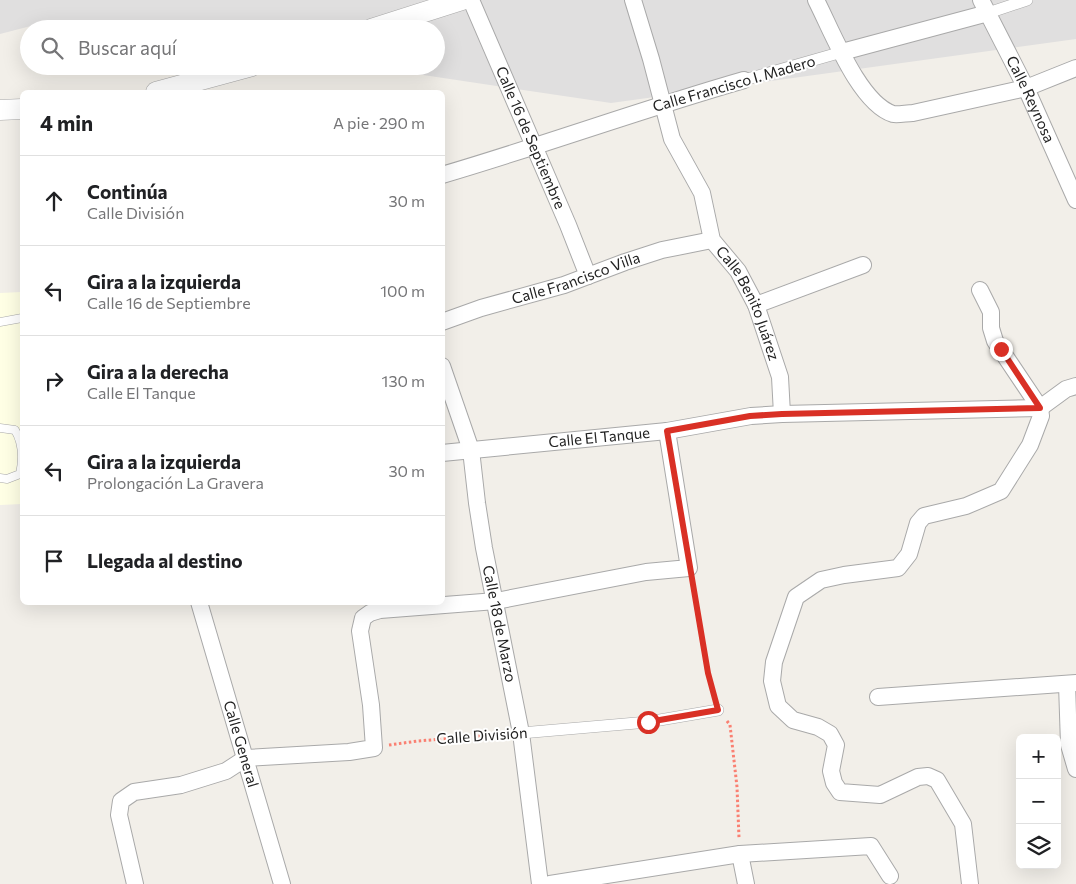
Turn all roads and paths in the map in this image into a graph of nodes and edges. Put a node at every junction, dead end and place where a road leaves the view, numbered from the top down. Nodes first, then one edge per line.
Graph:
1 (462, 0) edge
2 (470, 0) edge
3 (634, 0) edge
4 (816, 0) edge
5 (1027, 0) edge
6 (984, 7) edge
7 (399, 20) edge
8 (842, 52) junction
9 (1076, 68) edge
10 (219, 75) edge
11 (744, 80) joint
12 (1026, 88) junction
13 (163, 90) edge
14 (663, 104) junction
15 (20, 109) edge
16 (0, 110) edge
17 (534, 148) junction
18 (445, 174) edge
19 (1076, 200) edge
20 (712, 240) junction
21 (863, 265) dead end
22 (588, 276) junction
23 (980, 290) dead end
24 (756, 305) junction
25 (20, 318) edge
26 (445, 321) edge
27 (0, 322) edge
28 (445, 375) edge
29 (1076, 386) edge
30 (1040, 408) junction
31 (782, 414) junction
32 (0, 428) edge
33 (667, 431) junction
34 (20, 438) edge
35 (471, 450) junction
36 (445, 453) edge
37 (20, 474) edge
38 (0, 478) edge
39 (689, 568) junction
40 (496, 601) junction
41 (200, 605) edge
42 (444, 605) edge
43 (445, 605) edge
44 (1072, 683) edge
45 (878, 698) dead end
46 (718, 710) junction
47 (521, 733) junction
48 (374, 748) junction
49 (246, 758) junction
50 (1076, 769) edge
51 (740, 854) junction
52 (890, 876) dead end
53 (135, 884) edge
54 (282, 884) edge
55 (540, 884) edge
56 (550, 884) edge
57 (746, 884) edge
58 (970, 884) edge

1 - 7 street
2 - 17 street, Calle 16 de Septiembre
3 - 14 street, Calle Benito Juárez
4 - 8 street
5 - 6 street, Calle Francisco I. Madero
6 - 8 street, Calle Francisco I. Madero
6 - 12 street, Calle Reynosa
8 - 11 street, Calle Francisco I. Madero
8 - 12 street
9 - 12 street
10 - 13 street
11 - 14 street, Calle Francisco I. Madero
12 - 19 street, Calle Reynosa
14 - 17 street, Calle Francisco I. Madero
14 - 20 street, Calle Benito Juárez
15 - 16 street
17 - 18 street, Calle Francisco I. Madero
17 - 22 street, Calle 16 de Septiembre
20 - 22 street, Calle Francisco Villa
20 - 24 street, Calle Benito Juárez
21 - 24 street
22 - 26 street, Calle Francisco Villa
23 - 30 street
24 - 31 street, Calle Benito Juárez
25 - 27 lane
28 - 35 street, Calle 18 de Marzo
29 - 30 street
30 - 31 street, Calle El Tanque
30 - 58 street
31 - 33 street, Calle El Tanque
32 - 34 lane
33 - 35 street, Calle El Tanque
33 - 39 street
35 - 36 street, Calle El Tanque
35 - 40 street, Calle 18 de Marzo
37 - 38 lane
39 - 40 street
39 - 46 path
40 - 43 street
40 - 47 street, Calle 18 de Marzo
41 - 49 street, Calle General
42 - 48 street
44 - 45 street
44 - 50 street
46 - 47 street, Calle División
46 - 51 path
47 - 48 path, Calle División
47 - 55 street, Calle 18 de Marzo
48 - 49 street
49 - 53 street
49 - 54 street, Calle General
51 - 52 street
51 - 56 street
51 - 57 street

